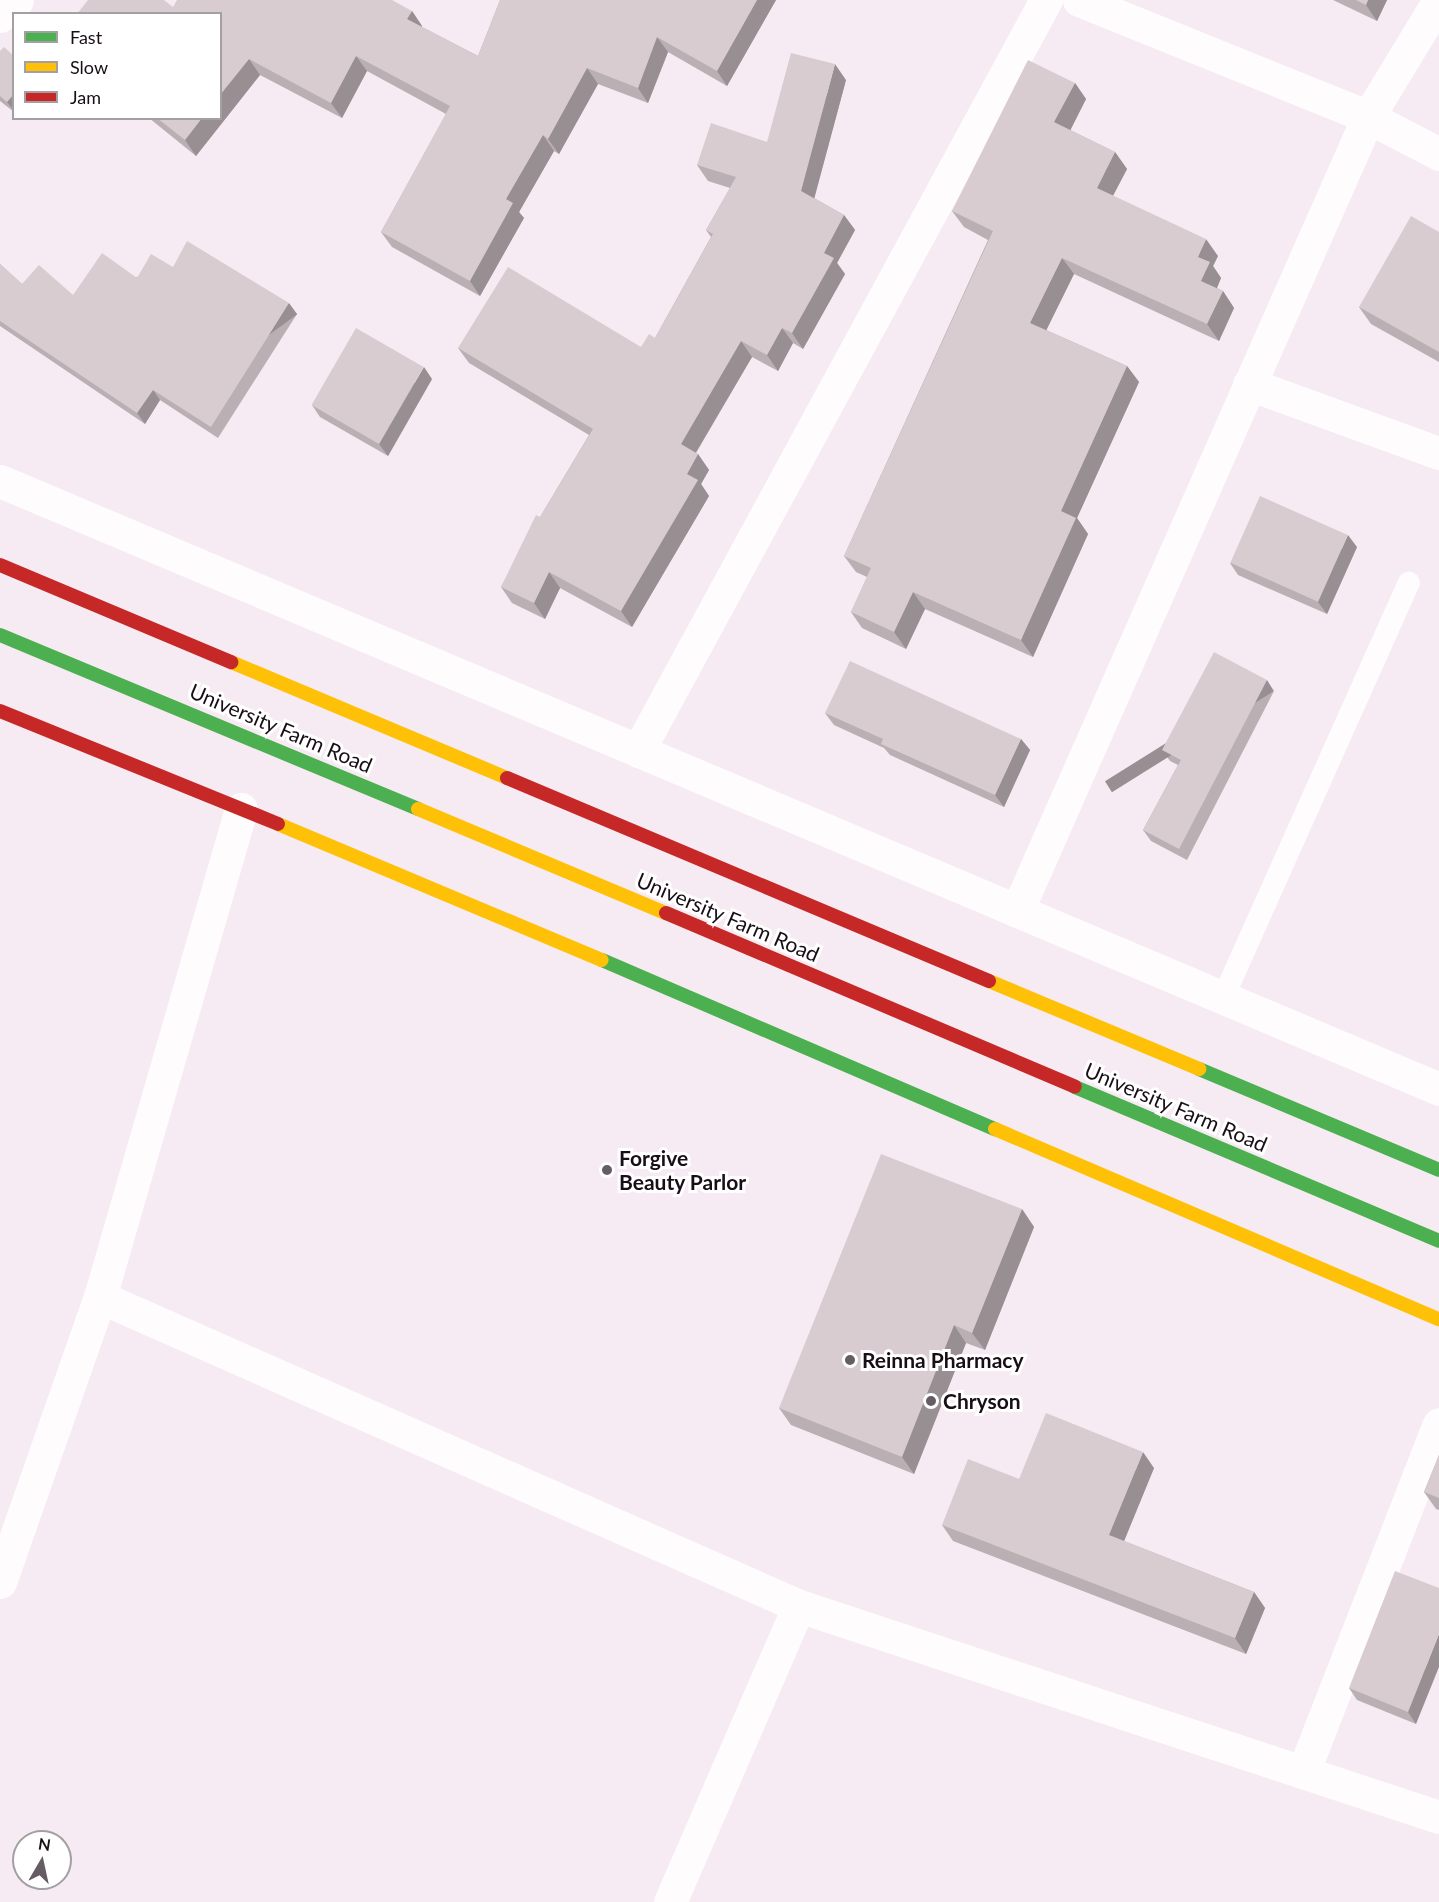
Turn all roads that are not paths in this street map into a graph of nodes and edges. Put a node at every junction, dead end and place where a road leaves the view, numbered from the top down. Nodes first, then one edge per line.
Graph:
1 (17, 0) edge
2 (1046, 0) edge
3 (1079, 0) edge
4 (1439, 0) edge
5 (0, 16) edge
6 (1368, 117) junction
7 (1439, 154) edge
8 (1249, 384) junction
9 (1439, 453) edge
10 (0, 481) edge
11 (0, 565) edge
12 (1409, 583) dead end
13 (0, 635) edge
14 (0, 711) edge
15 (638, 750) junction
16 (241, 809) junction
17 (1017, 911) junction
18 (1223, 998) junction
19 (1439, 1089) edge
20 (1439, 1170) edge
21 (1439, 1241) edge
22 (100, 1297) junction
23 (1439, 1319) edge
24 (1439, 1424) edge
25 (0, 1582) edge
26 (799, 1606) junction
27 (1304, 1770) junction
28 (1439, 1817) edge
29 (670, 1902) edge

1 - 5 street
2 - 15 street
3 - 6 street
4 - 6 street
6 - 7 street
6 - 8 street
8 - 9 street
8 - 17 street
10 - 15 street
11 - 20 street, University Farm Road
12 - 18 lane
13 - 21 street, University Farm Road
14 - 16 street
15 - 17 street
16 - 22 street
16 - 23 street
17 - 18 street
18 - 19 street
22 - 25 street
22 - 26 street
24 - 27 street
26 - 27 street
26 - 29 street
27 - 28 street

